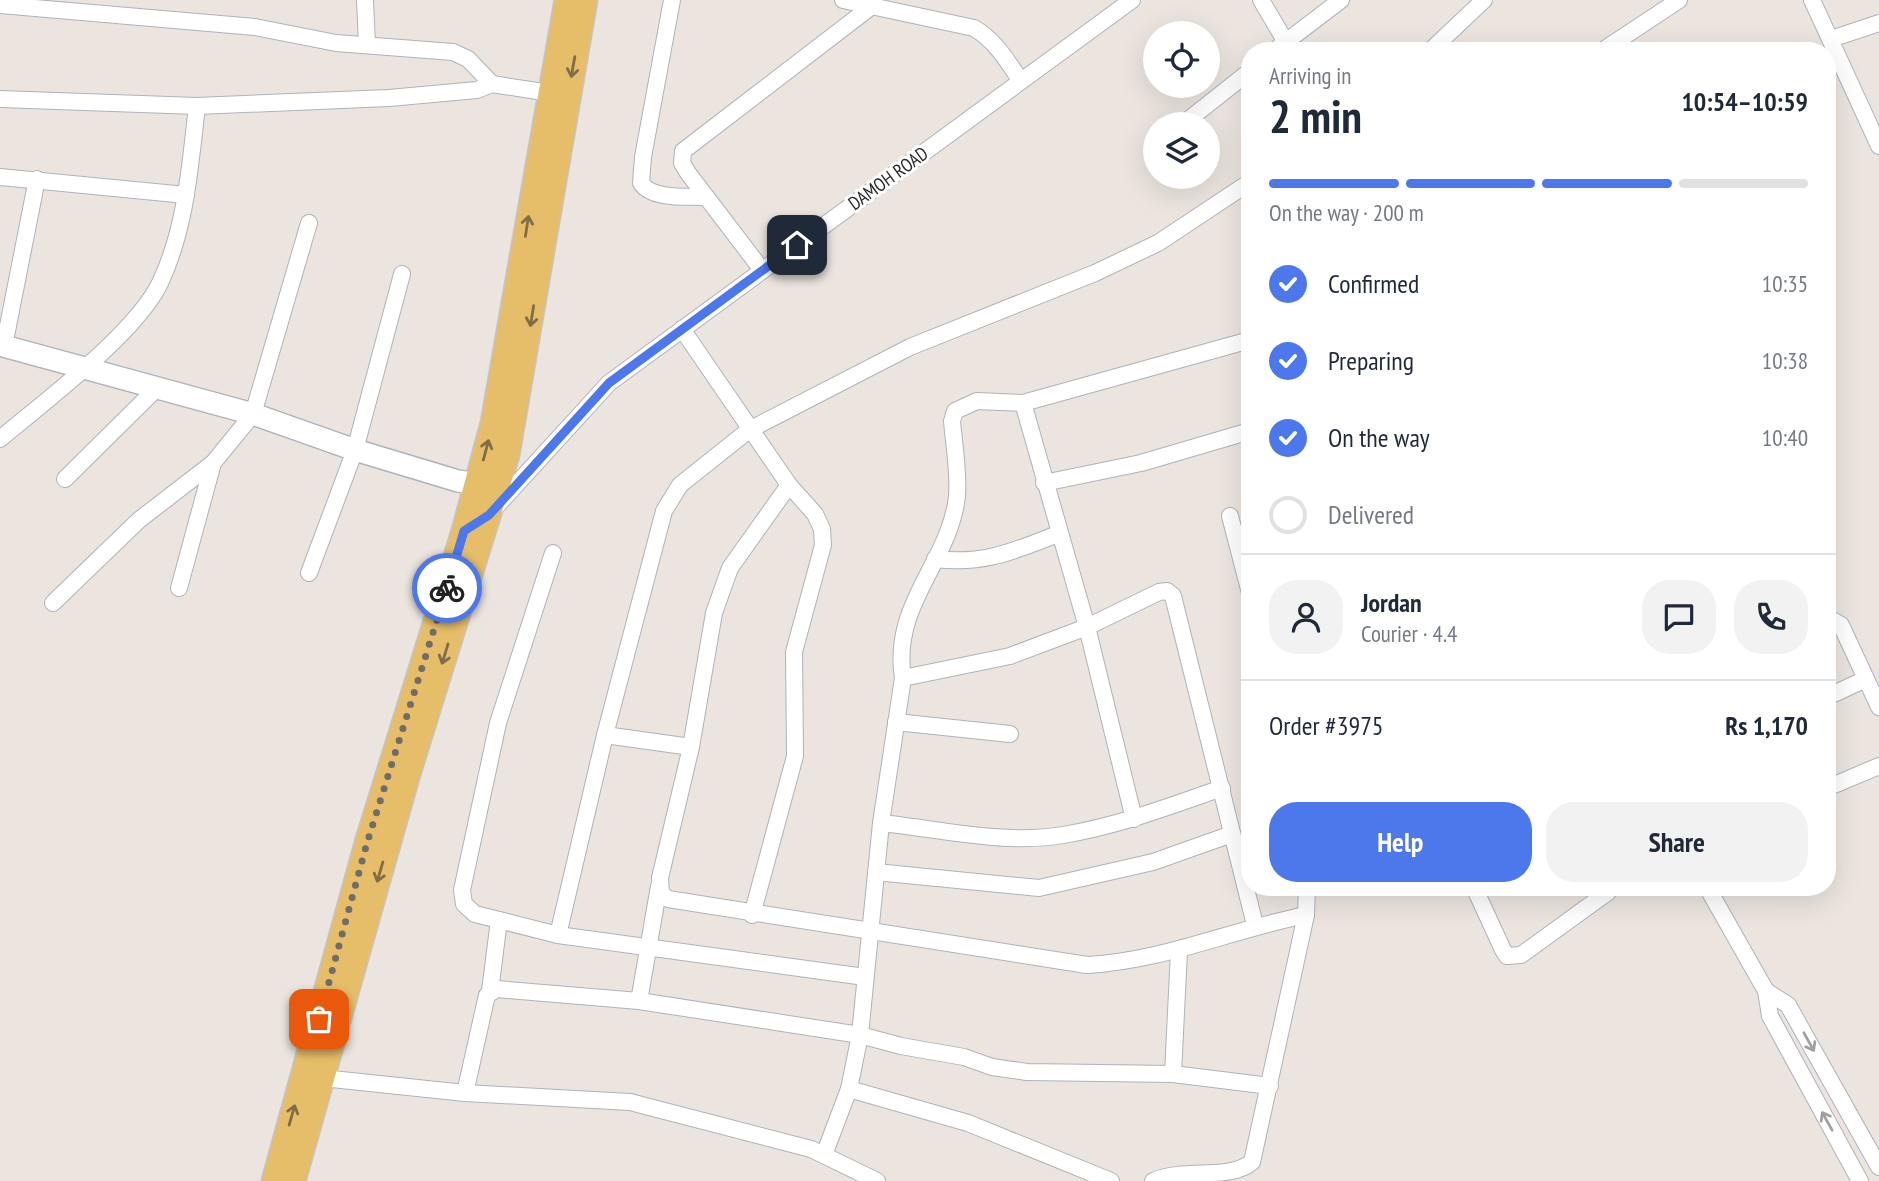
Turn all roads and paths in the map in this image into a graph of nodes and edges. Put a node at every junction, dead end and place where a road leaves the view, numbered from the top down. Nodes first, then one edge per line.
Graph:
1 (365, 0) edge
2 (567, 0) edge
3 (585, 0) edge
4 (672, 0) edge
5 (843, 0) edge
6 (1132, 0) edge
7 (1261, 0) edge
8 (1341, 0) edge
9 (1484, 0) edge
10 (1679, 0) edge
11 (1812, 0) edge
12 (0, 5) edge
13 (872, 6) junction
14 (1879, 23) edge
15 (1830, 39) junction
16 (1282, 42) edge
17 (1290, 42) edge
18 (1440, 42) edge
19 (1616, 42) edge
20 (1831, 42) edge
21 (367, 45) junction
22 (1836, 52) edge
23 (1241, 78) edge
24 (1021, 81) junction
25 (492, 84) junction
26 (550, 93) junction
27 (0, 99) edge
28 (197, 106) junction
29 (1198, 112) edge
30 (1879, 146) edge
31 (0, 177) edge
32 (37, 179) junction
33 (1241, 188) edge
34 (186, 195) junction
35 (706, 197) junction
36 (309, 223) dead end
37 (762, 270) junction
38 (402, 274) dead end
39 (682, 329) junction
40 (1241, 342) edge
41 (2, 345) edge
42 (86, 366) junction
43 (158, 387) junction
44 (1023, 403) junction
45 (253, 414) junction
46 (749, 430) junction
47 (1241, 433) edge
48 (0, 439) edge
49 (355, 450) junction
50 (213, 463) junction
51 (65, 479) dead end
52 (1044, 483) junction
53 (789, 485) junction
54 (487, 486) junction
55 (489, 515) junction
56 (1230, 516) dead end
57 (464, 531) junction
58 (1058, 534) junction
59 (553, 553) dead end
60 (1241, 558) edge
61 (935, 559) junction
62 (309, 573) dead end
63 (179, 588) dead end
64 (53, 603) dead end
65 (1836, 622) edge
66 (1087, 626) junction
67 (903, 678) junction
68 (1866, 679) junction
69 (1836, 693) edge
70 (1879, 707) edge
71 (897, 722) junction
72 (1010, 734) dead end
73 (605, 735) junction
74 (691, 747) junction
75 (1879, 766) edge
76 (1836, 784) edge
77 (1222, 788) junction
78 (1134, 819) junction
79 (881, 823) junction
80 (1232, 834) junction
81 (1241, 870) edge
82 (876, 872) junction
83 (660, 886) junction
84 (1248, 896) edge
85 (1307, 896) edge
86 (1478, 896) edge
87 (1603, 896) edge
88 (1712, 896) edge
89 (752, 915) junction
90 (1306, 915) junction
91 (499, 920) junction
92 (1255, 925) junction
93 (870, 932) junction
94 (558, 935) junction
95 (648, 947) junction
96 (1180, 951) junction
97 (865, 977) junction
98 (491, 991) junction
99 (1766, 991) junction
100 (639, 1001) junction
101 (860, 1035) junction
102 (1173, 1074) junction
103 (313, 1077) junction
104 (1270, 1086) junction
105 (849, 1089) junction
106 (465, 1093) junction
107 (824, 1155) junction
108 (1879, 1167) edge
109 (274, 1181) edge
110 (293, 1181) edge
111 (877, 1181) edge
112 (1111, 1181) edge
113 (1153, 1181) edge
114 (1860, 1181) edge

1 - 21 street
2 - 26 main road
3 -> 54 main road
4 - 35 street
5 - 13 street
6 - 24 street, DAMOH ROAD
7 - 16 street
8 - 17 street
9 - 18 street
10 - 19 street
11 - 15 street
12 - 21 street
13 - 24 street
13 - 35 street
14 - 15 street
15 - 20 street
21 - 25 street
22 - 30 street
23 - 29 street
24 - 37 street, DAMOH ROAD
25 - 26 street
25 - 28 street
54 -> 26 main road
27 - 28 street
28 - 34 street
31 - 32 street
32 - 34 street
32 - 41 street
33 - 46 street
34 - 42 street
35 - 37 street
36 - 45 street
37 - 39 street, DAMOH ROAD
38 - 49 street
39 - 46 street
39 - 55 street, DAMOH ROAD
40 - 44 street
41 - 42 street
42 - 43 street
42 - 48 street
43 - 45 street
43 - 51 street
44 - 52 street
44 - 61 street
45 - 49 street
45 - 50 street
46 - 53 street
46 - 73 street
47 - 52 street
49 - 54 street
49 - 62 street
50 - 63 street
50 - 64 street
52 - 58 street
53 - 74 street
53 - 89 street
54 - 55 main road
54 - 57 main road
55 - 57 street, DAMOH ROAD
55 -> 103 main road
56 - 60 street
57 - 103 main road
58 - 61 street
58 - 66 street
59 - 91 street
61 - 67 street
65 - 68 street
66 - 67 street
66 - 77 street
66 - 78 street
67 - 71 street
68 - 69 street
68 - 70 street
71 - 72 street
71 - 79 street
73 - 74 street
73 - 94 street
74 - 83 street
75 - 76 street
77 - 78 street
77 - 80 street
78 - 79 street
79 - 82 street
80 - 81 street
80 - 82 street
82 - 93 street
83 - 89 street
83 - 95 street
84 - 92 street
85 - 90 street
86 - 87 street
88 - 99 street
89 - 93 street
90 - 92 street
90 - 104 street
91 - 94 street
91 - 98 street
92 - 96 street
93 - 96 street
93 - 97 street
94 - 95 street
95 - 97 street
95 - 100 street
96 - 102 street
97 - 101 street
98 - 100 street
98 - 106 street
99 -> 108 street
114 -> 99 street
100 - 101 street
101 - 102 street
101 - 105 street
102 - 104 street
103 - 106 street
109 -> 103 main road
103 - 110 main road
104 - 113 street
105 - 107 street
105 - 112 street
106 - 107 street
107 - 111 street

